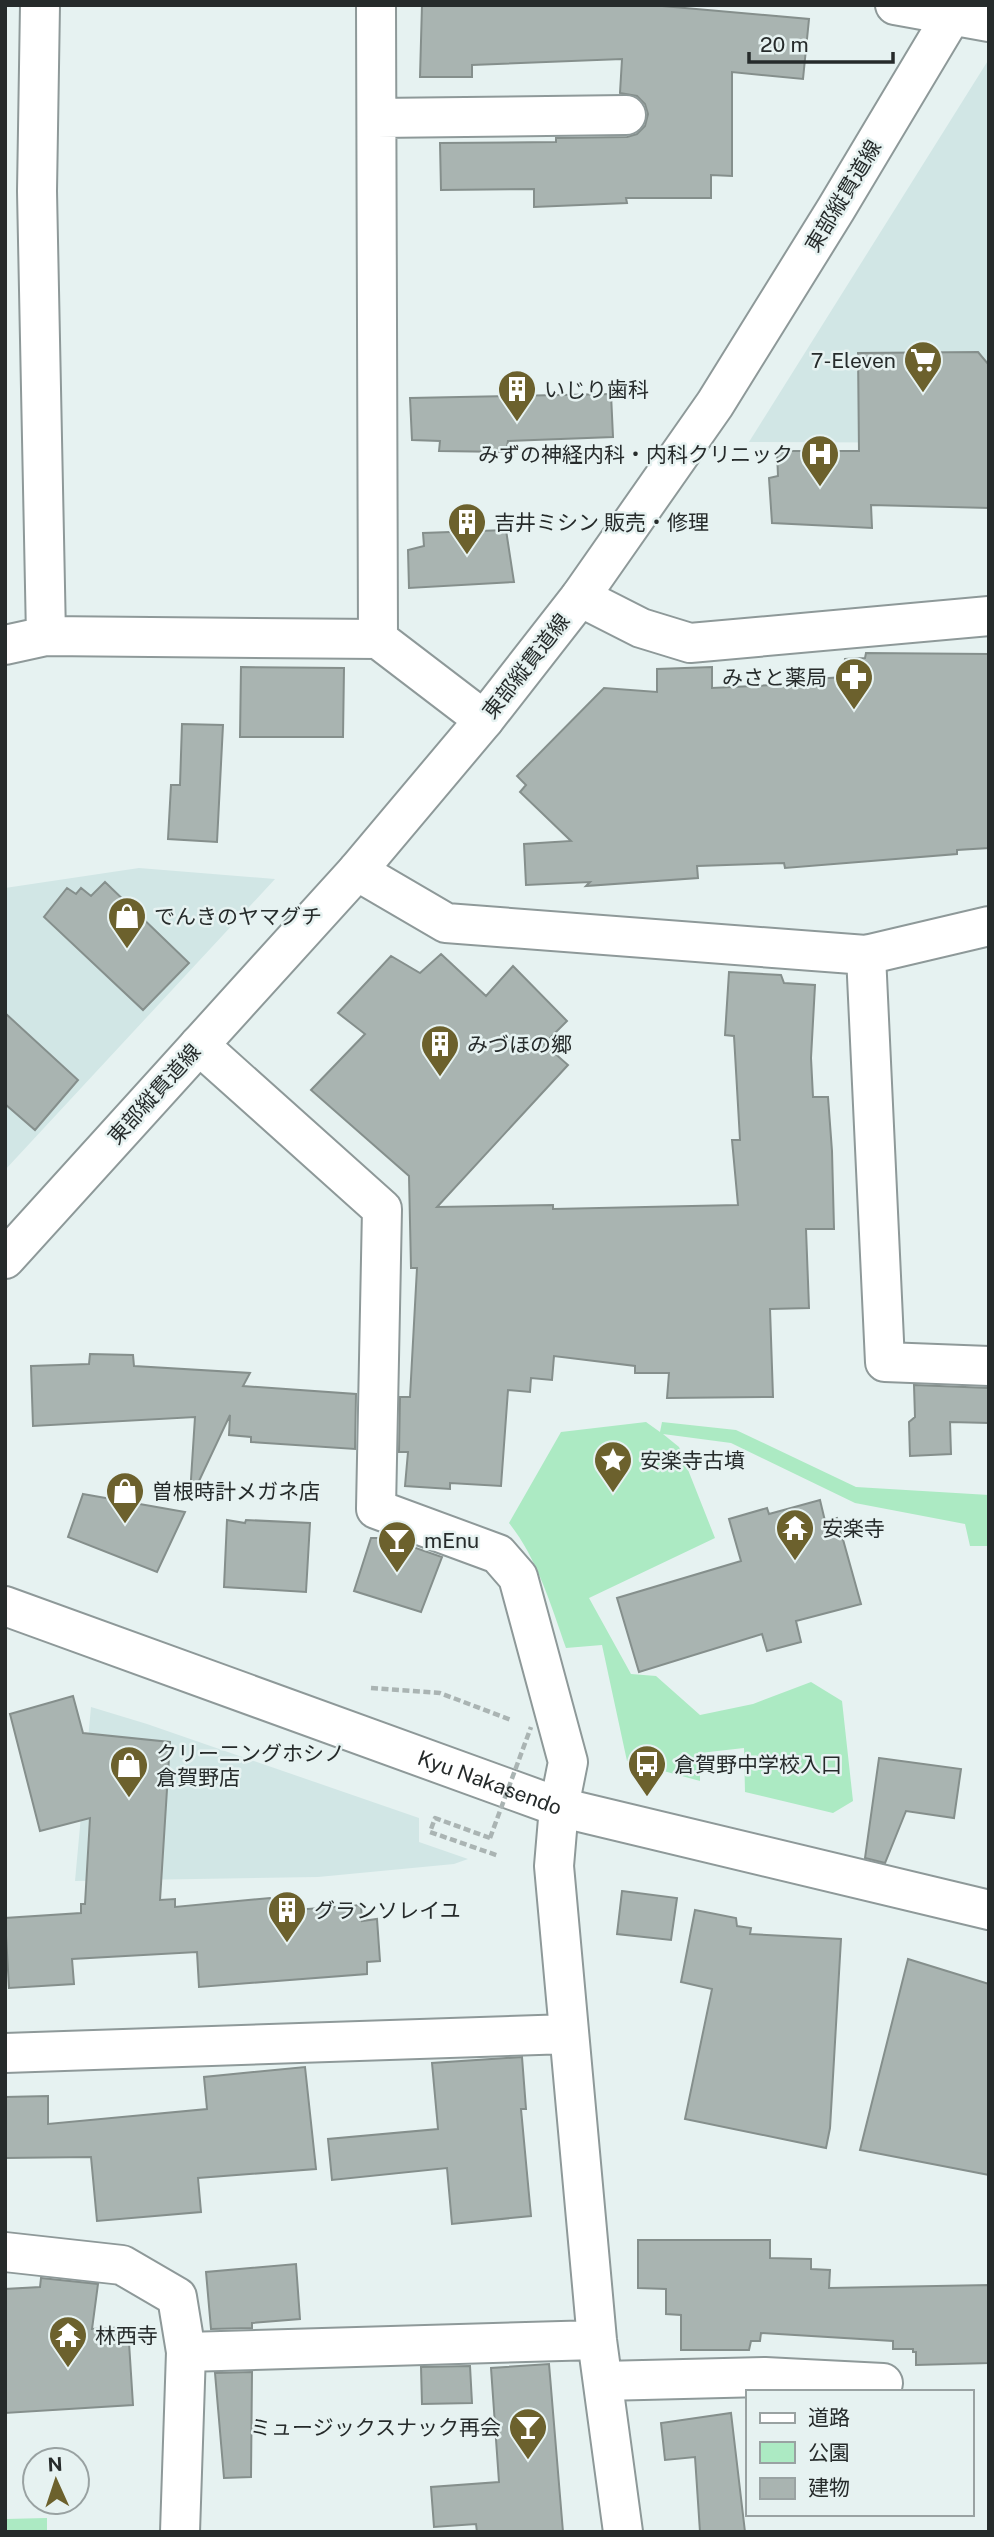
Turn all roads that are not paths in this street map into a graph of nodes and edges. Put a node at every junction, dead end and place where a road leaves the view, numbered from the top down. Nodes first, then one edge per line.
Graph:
1 (40, 5) edge
2 (376, 5) edge
3 (895, 5) edge
4 (967, 14) edge
5 (626, 115) dead end
6 (377, 118) junction
7 (21, 190) edge
8 (580, 597) junction
9 (989, 616) edge
10 (46, 636) junction
11 (378, 639) junction
12 (5, 645) edge
13 (484, 720) junction
14 (358, 871) junction
15 (989, 926) edge
16 (866, 955) junction
17 (198, 1045) junction
18 (9, 1246) edge
19 (989, 1366) edge
20 (5, 1606) edge
21 (559, 1807) junction
22 (989, 1910) edge
23 (569, 2034) junction
24 (5, 2053) edge
25 (5, 2252) edge
26 (597, 2340) junction
27 (186, 2352) junction
28 (603, 2381) junction
29 (883, 2383) dead end
30 (180, 2532) edge
31 (623, 2532) edge

1 - 7 street
2 - 6 street
3 - 4 street
4 - 8 street, 東部縦貫道線
5 - 6 street
6 - 11 street
7 - 10 street
8 - 9 street
8 - 13 street, 東部縦貫道線
10 - 11 street
10 - 12 street
11 - 13 street
13 - 14 street, 東部縦貫道線
14 - 16 street
14 - 17 street, 東部縦貫道線
15 - 16 street
16 - 19 street
17 - 18 street, 東部縦貫道線
17 - 21 street
20 - 21 street, Kyu Nakasendo
21 - 22 street, Kyu Nakasendo
21 - 23 street
23 - 24 street
23 - 26 street
25 - 27 street
26 - 27 street
26 - 28 street
27 - 30 street
28 - 29 street
28 - 31 street

